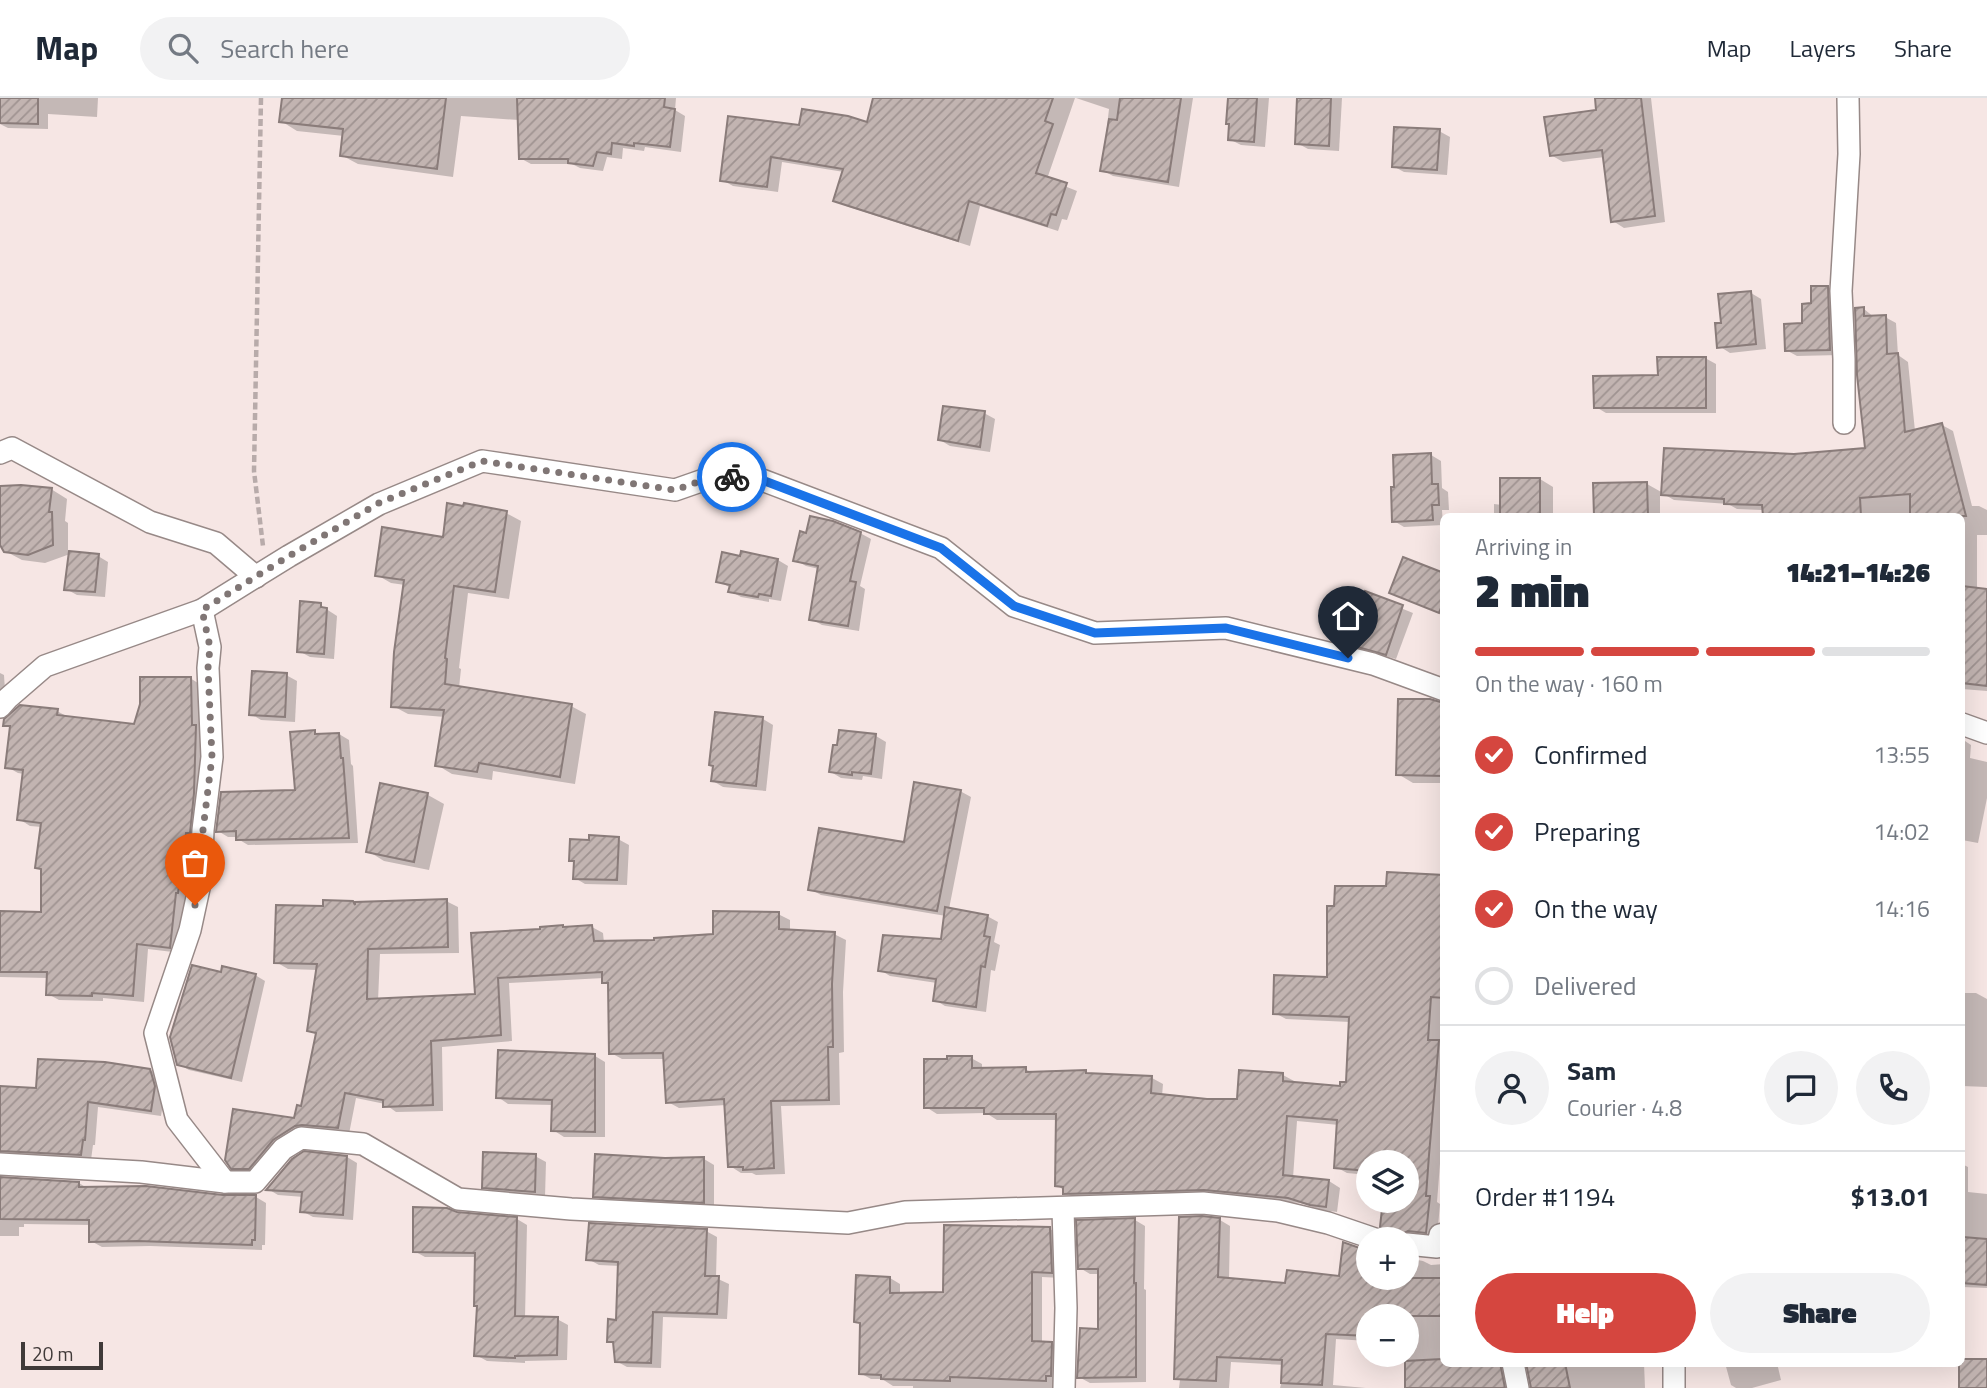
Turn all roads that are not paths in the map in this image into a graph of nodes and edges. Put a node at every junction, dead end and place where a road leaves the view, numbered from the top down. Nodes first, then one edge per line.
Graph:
1 (1848, 98) edge
2 (1844, 423) dead end
3 (0, 453) edge
4 (260, 574) junction
5 (202, 610) junction
6 (1440, 689) edge
7 (0, 707) edge
8 (1965, 725) edge
9 (1987, 733) edge
10 (0, 1164) edge
11 (225, 1182) junction
12 (1063, 1209) junction
13 (1356, 1232) edge
14 (1440, 1234) edge
15 (1419, 1245) edge
16 (1514, 1367) edge
17 (1674, 1367) edge
18 (1064, 1388) edge
19 (1518, 1388) edge
20 (1674, 1388) edge

1 - 2 street
3 - 4 street
4 - 5 street
4 - 6 street
5 - 7 street
5 - 11 street
8 - 9 street
10 - 11 street
11 - 12 street
12 - 13 street
12 - 18 street
14 - 15 street
16 - 19 street
17 - 20 street

